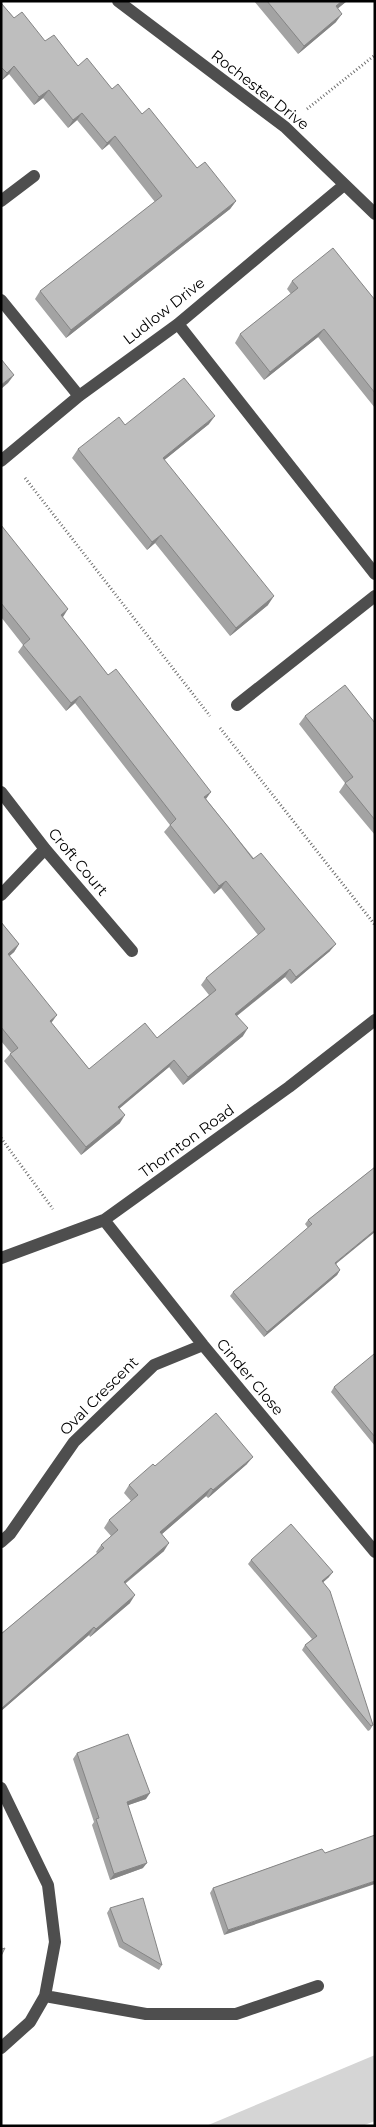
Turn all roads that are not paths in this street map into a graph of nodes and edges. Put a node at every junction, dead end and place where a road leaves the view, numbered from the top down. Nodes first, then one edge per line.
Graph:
1 (118, 1) edge
2 (34, 176) dead end
3 (344, 184) junction
4 (1, 201) edge
5 (375, 214) edge
6 (1, 300) edge
7 (178, 324) junction
8 (79, 396) junction
9 (5, 458) edge
10 (375, 574) edge
11 (375, 596) edge
12 (237, 705) dead end
13 (1, 792) edge
14 (45, 849) junction
15 (1, 895) edge
16 (132, 951) dead end
17 (375, 1020) edge
18 (104, 1220) junction
19 (1, 1258) edge
20 (202, 1345) junction
21 (1, 1542) edge
22 (375, 1552) edge
23 (1, 1788) edge
24 (318, 1986) dead end
25 (45, 1996) junction
26 (1, 2048) edge

1 - 3 street, Rochester Drive
2 - 4 street
3 - 5 street, Rochester Drive
3 - 7 street, Ludlow Drive
6 - 8 street
7 - 8 street, Ludlow Drive
7 - 10 street
8 - 9 street, Ludlow Drive
11 - 12 street
13 - 14 street, Croft Court
14 - 15 street
14 - 16 street, Croft Court
17 - 18 street, Thornton Road
18 - 19 street, Thornton Road
18 - 20 street, Cinder Close
20 - 21 street, Oval Crescent
20 - 22 street, Cinder Close
23 - 25 street
24 - 25 street
25 - 26 street

